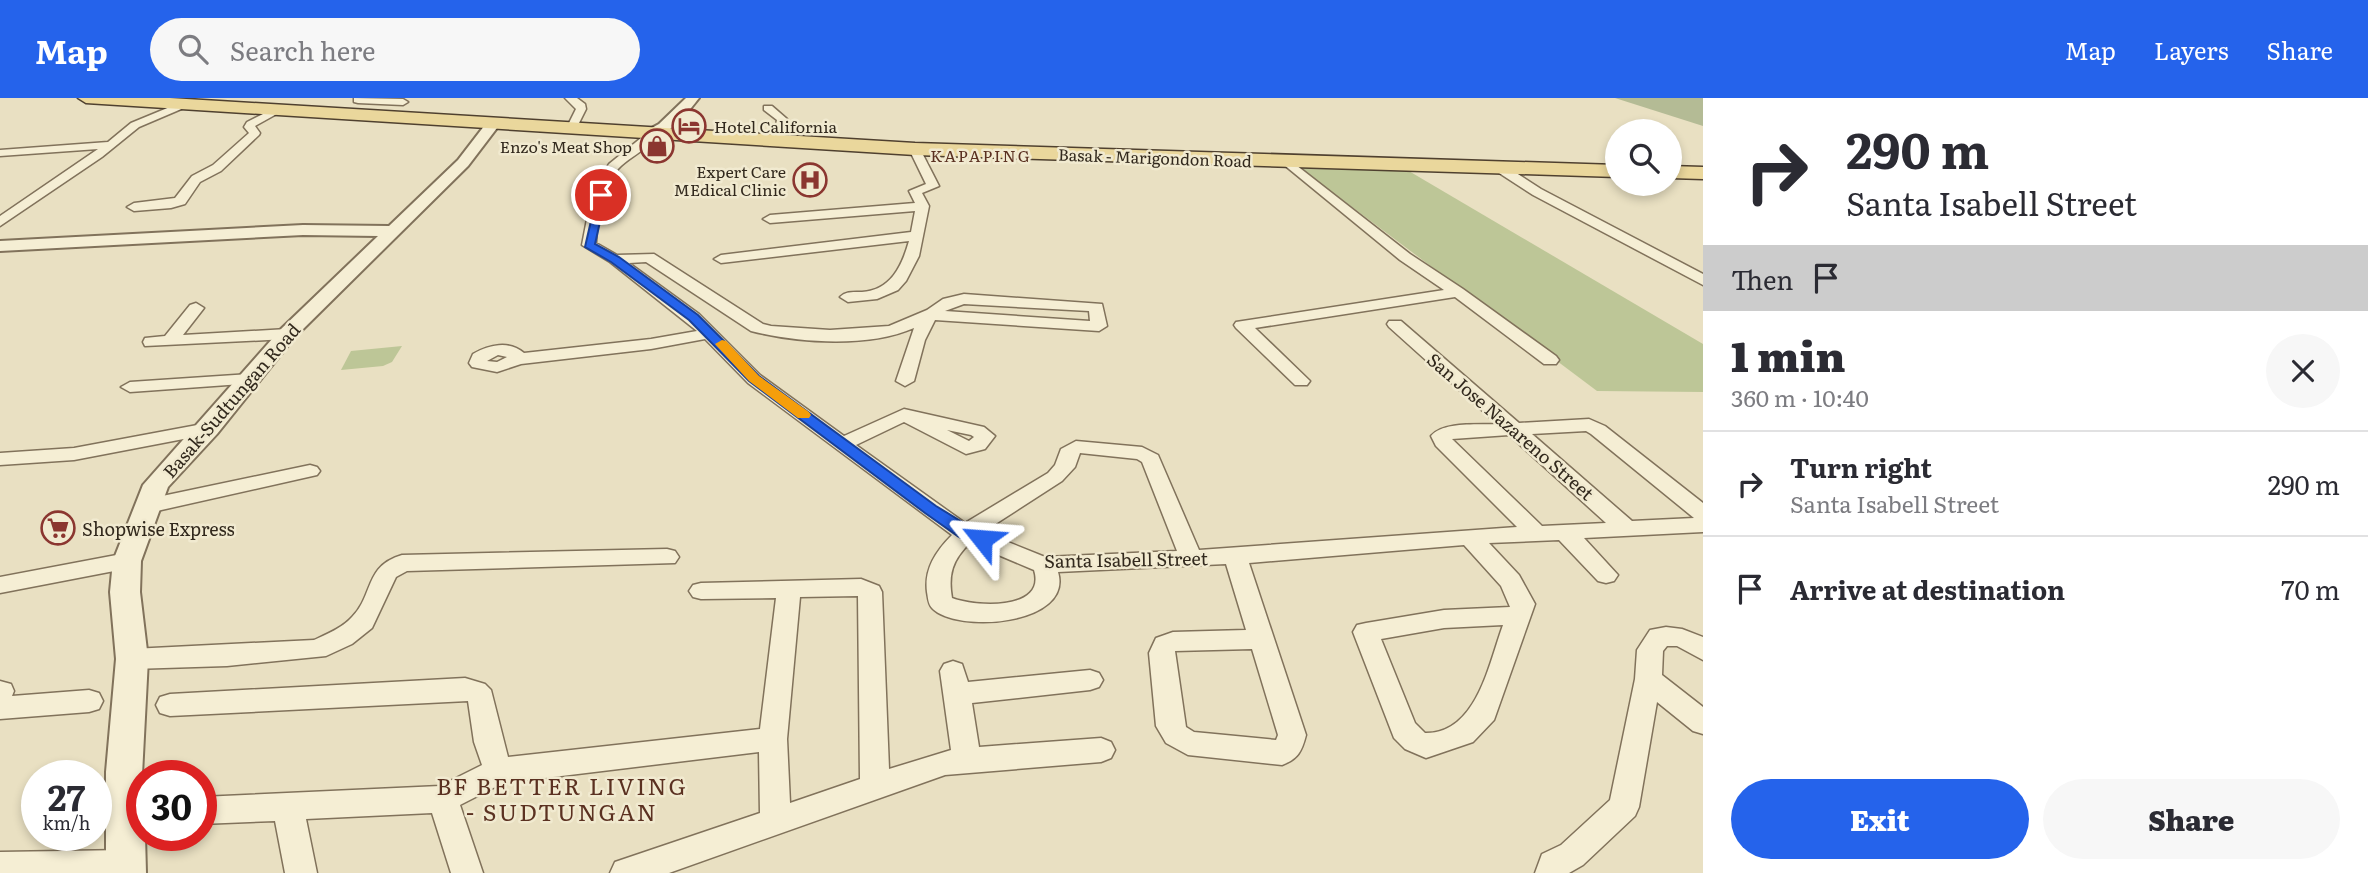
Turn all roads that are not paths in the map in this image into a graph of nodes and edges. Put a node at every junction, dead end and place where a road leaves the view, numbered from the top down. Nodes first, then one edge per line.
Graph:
1 (98, 98) edge
2 (693, 98) edge
3 (358, 100) edge
4 (407, 100) edge
5 (577, 100) edge
6 (198, 103) edge
7 (768, 108) dead end
8 (277, 111) junction
9 (376, 117) junction
10 (504, 125) junction
11 (572, 127) junction
12 (646, 138) junction
13 (778, 143) junction
14 (108, 145) junction
15 (915, 149) junction
16 (0, 153) edge
17 (1287, 162) junction
18 (1500, 168) junction
19 (1605, 171) edge
20 (1682, 172) edge
21 (1703, 173) edge
22 (923, 206) junction
23 (134, 207) dead end
24 (770, 219) dead end
25 (0, 222) edge
26 (393, 231) junction
27 (914, 236) junction
28 (0, 246) edge
29 (615, 259) junction
30 (721, 259) dead end
31 (1703, 279) edge
32 (1458, 292) junction
33 (848, 297) dead end
34 (196, 308) dead end
35 (927, 315) junction
36 (1395, 324) dead end
37 (711, 332) junction
38 (287, 334) junction
39 (170, 341) junction
40 (151, 342) dead end
41 (516, 359) dead end
42 (1550, 360) dead end
43 (250, 379) junction
44 (905, 381) dead end
45 (1301, 381) dead end
46 (130, 387) dead end
47 (904, 415) dead end
48 (208, 429) junction
49 (1515, 429) junction
50 (842, 444) junction
51 (0, 459) edge
52 (310, 471) dead end
53 (148, 506) junction
54 (1703, 514) edge
55 (1703, 525) edge
56 (1627, 529) junction
57 (1563, 531) junction
58 (1535, 532) junction
59 (965, 533) junction
60 (1470, 537) junction
61 (1235, 556) junction
62 (667, 557) dead end
63 (1191, 558) junction
64 (127, 561) junction
65 (1043, 565) junction
66 (1606, 575) dead end
67 (0, 585) edge
68 (789, 589) junction
69 (701, 591) dead end
70 (1519, 615) junction
71 (1262, 639) junction
72 (1703, 650) edge
73 (132, 659) junction
74 (1648, 679) junction
75 (1090, 680) dead end
76 (89, 701) dead end
77 (170, 705) dead end
78 (0, 708) edge
79 (1703, 723) edge
80 (773, 738) junction
81 (1101, 750) dead end
82 (967, 760) junction
83 (499, 771) junction
84 (126, 782) edge
85 (875, 787) junction
86 (443, 799) junction
87 (288, 808) junction
88 (217, 810) edge
89 (775, 821) junction
90 (128, 851) edge
91 (0, 867) edge
92 (126, 869) edge
93 (301, 873) edge
94 (467, 873) edge
95 (626, 873) edge
96 (1551, 873) edge

1 - 6 main road, Basak - Marigondon Road
2 - 12 street
3 - 4 street
4 - 9 street
5 - 11 street
6 - 8 main road, Basak - Marigondon Road
6 - 14 street
7 - 13 street
8 - 9 main road, Basak - Marigondon Road
8 - 23 street
9 - 10 main road, Basak - Marigondon Road
10 - 11 main road, Basak - Marigondon Road
10 - 12 main road, Basak - Marigondon Road
10 - 26 street, Basak-Sudtungan Road
11 - 12 main road, Basak - Marigondon Road
12 - 13 main road, Basak - Marigondon Road
12 - 29 street, Santa Isabell Street
13 - 15 main road, Basak - Marigondon Road
14 - 16 street
14 - 25 street
15 - 17 main road, Basak - Marigondon Road
15 - 22 street
17 - 18 main road, Basak - Marigondon Road
17 - 32 street
18 - 19 main road, Basak - Marigondon Road
18 - 31 street
20 - 21 main road
22 - 24 street
22 - 27 street
26 - 28 street
26 - 38 street, Basak-Sudtungan Road
27 - 30 street
27 - 33 street
29 - 35 street
29 - 37 street, Santa Isabell Street
32 - 42 street
32 - 45 street
34 - 39 street
35 - 35 street
35 - 44 street
36 - 49 street, San Jose Nazareno Street
37 - 41 street
37 - 50 street, Santa Isabell Street
38 - 39 street
38 - 43 street, Basak-Sudtungan Road
39 - 40 street
43 - 46 street
43 - 48 street, Basak-Sudtungan Road
47 - 50 street
48 - 51 street
48 - 53 street, Basak-Sudtungan Road
49 - 54 street
49 - 56 street, San Jose Nazareno Street
49 - 58 street
50 - 59 street, Santa Isabell Street
52 - 53 street
53 - 64 street, Basak-Sudtungan Road
55 - 56 street, Santa Isabell Street
56 - 57 street, Santa Isabell Street
57 - 58 street, Santa Isabell Street
57 - 66 street
58 - 60 street, Santa Isabell Street
59 - 63 street
59 - 65 street, Santa Isabell Street
59 - 65 street
60 - 61 street, Santa Isabell Street
60 - 70 street
61 - 63 street, Santa Isabell Street
61 - 71 street
62 - 73 street
63 - 65 street, Santa Isabell Street
64 - 67 street
64 - 73 street, Basak-Sudtungan Road
68 - 69 street
68 - 80 street
68 - 85 street
70 - 70 street
71 - 71 street
72 - 74 street
73 - 84 street, Basak-Sudtungan Road
74 - 79 street
74 - 96 street
75 - 82 street
76 - 78 street
77 - 83 street
80 - 83 street
80 - 89 street
81 - 82 street
82 - 85 street
83 - 86 street
85 - 89 street
86 - 87 street
86 - 94 street
87 - 88 street
87 - 93 street
89 - 95 street
90 - 92 street, Basak-Sudtungan Road
91 - 92 street

